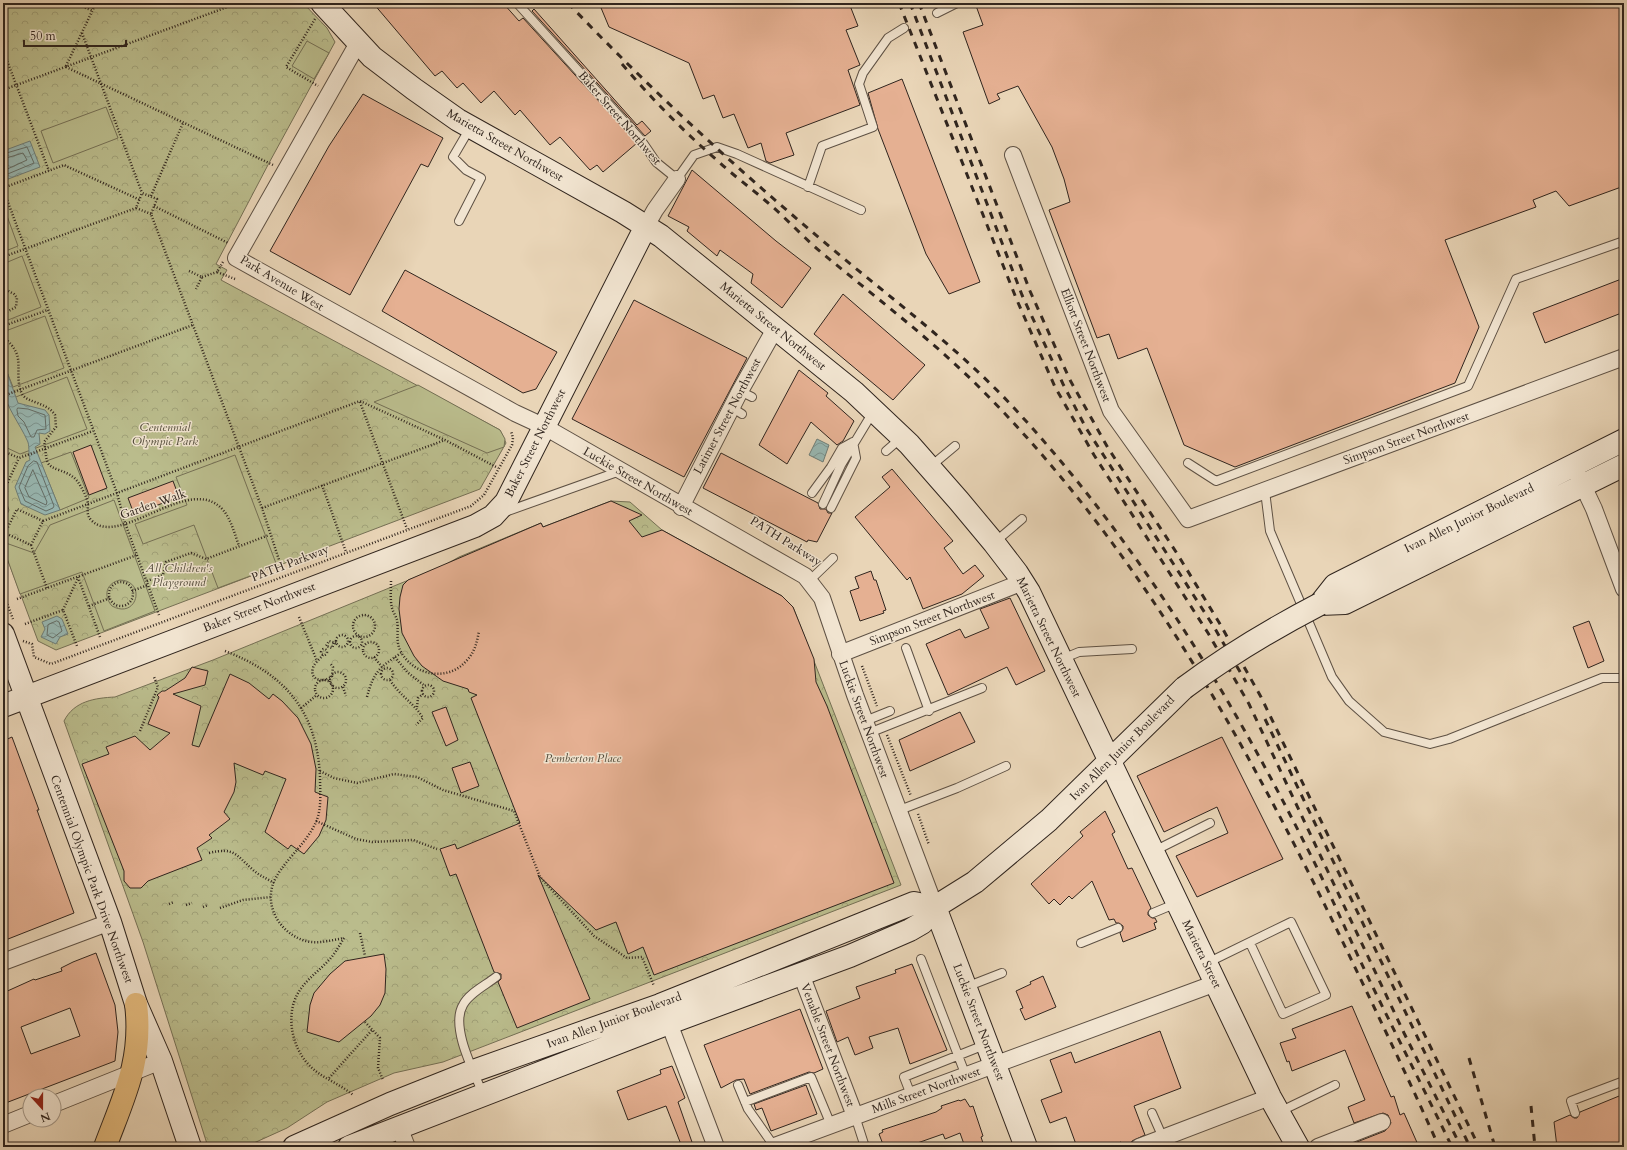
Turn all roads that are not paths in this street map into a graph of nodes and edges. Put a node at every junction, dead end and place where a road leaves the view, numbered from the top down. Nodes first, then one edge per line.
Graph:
1 (517, 3) edge
2 (957, 3) edge
3 (319, 10) edge
4 (937, 13) dead end
5 (904, 28) dead end
6 (358, 43) junction
7 (471, 128) junction
8 (1013, 155) dead end
9 (677, 179) junction
10 (808, 187) junction
11 (861, 210) dead end
12 (459, 221) dead end
13 (646, 226) junction
14 (1624, 241) edge
15 (776, 327) junction
16 (1624, 356) edge
17 (874, 411) junction
18 (543, 426) junction
19 (1624, 440) edge
20 (853, 442) junction
21 (955, 446) dead end
22 (1188, 463) dead end
23 (1624, 465) edge
24 (1574, 466) junction
25 (929, 468) junction
26 (834, 469) junction
27 (620, 471) junction
28 (1583, 486) junction
29 (1264, 491) junction
30 (812, 493) dead end
31 (681, 506) junction
32 (493, 516) junction
33 (1022, 519) dead end
34 (1188, 520) joint
35 (994, 542) junction
36 (833, 558) dead end
37 (809, 581) junction
38 (1023, 582) junction
39 (1624, 589) edge
40 (1320, 604) junction
41 (9, 630) edge
42 (906, 648) dead end
43 (1132, 648) dead end
44 (840, 654) junction
45 (1061, 659) junction
46 (1624, 678) edge
47 (982, 688) dead end
48 (26, 697) junction
49 (3, 706) edge
50 (929, 711) junction
51 (890, 712) dead end
52 (867, 727) junction
53 (1109, 760) junction
54 (1006, 766) dead end
55 (897, 811) junction
56 (1210, 823) dead end
57 (1153, 851) junction
58 (1178, 903) junction
59 (935, 907) junction
60 (1153, 913) dead end
61 (110, 922) junction
62 (1118, 928) dead end
63 (1081, 943) dead end
64 (1250, 943) junction
65 (921, 959) dead end
66 (3, 962) edge
67 (1002, 973) dead end
68 (1211, 973) junction
69 (801, 974) junction
70 (496, 977) dead end
71 (966, 987) junction
72 (136, 1004) junction
73 (669, 1023) junction
74 (987, 1044) junction
75 (958, 1056) junction
76 (161, 1061) junction
77 (995, 1065) junction
78 (474, 1071) junction
79 (133, 1072) junction
80 (966, 1076) junction
81 (1624, 1081) edge
82 (1335, 1085) dead end
83 (738, 1086) dead end
84 (483, 1094) junction
85 (912, 1095) junction
86 (62, 1101) edge
87 (745, 1102) junction
88 (1274, 1105) junction
89 (1152, 1113) dead end
90 (1575, 1114) dead end
91 (855, 1116) junction
92 (22, 1117) edge
93 (1382, 1122) dead end
94 (3, 1125) edge
95 (831, 1125) junction
96 (399, 1127) junction
97 (1163, 1138) junction
98 (105, 1147) edge
99 (190, 1147) edge
100 (294, 1147) edge
101 (349, 1147) edge
102 (407, 1147) edge
103 (716, 1147) edge
104 (773, 1147) edge
105 (865, 1147) edge
106 (1026, 1147) edge
107 (1139, 1147) edge
108 (1298, 1147) edge
109 (1318, 1147) edge

1 - 9 lane, Baker Street Northwest
2 - 4 lane
3 - 6 main road, Marietta Street Northwest
5 - 10 lane
6 - 7 main road, Marietta Street Northwest
6 - 18 street, Park Avenue West
7 - 12 lane
7 - 13 main road, Marietta Street Northwest
8 - 34 street, Elliott Street Northwest
9 - 10 lane
9 - 13 street, Baker Street Northwest
10 - 11 lane
13 - 15 main road, Marietta Street Northwest
13 - 18 main road, Baker Street Northwest
14 - 22 lane
15 - 17 main road, Marietta Street Northwest
15 - 31 street, Latimer Street Northwest
16 - 29 street, Simpson Street Northwest
17 - 20 lane
17 - 25 main road, Marietta Street Northwest
18 - 27 street, Luckie Street Northwest
18 - 32 main road, Baker Street Northwest
19 - 24 main road, Ivan Allen Junior Boulevard
20 - 26 lane
20 - 26 lane
21 - 25 lane
23 - 28 main road, Ivan Allen Junior Boulevard
24 - 28 street
24 - 40 main road, Ivan Allen Junior Boulevard
25 - 35 main road, Marietta Street Northwest
26 - 30 lane
27 - 31 street, Luckie Street Northwest
27 - 32 lane
28 - 39 street
28 - 40 main road, Ivan Allen Junior Boulevard
29 - 34 street, Simpson Street Northwest
29 - 46 lane
31 - 37 street, Luckie Street Northwest
32 - 48 main road, Baker Street Northwest
33 - 35 lane
35 - 38 main road, Marietta Street Northwest
36 - 37 lane
37 - 44 street, Luckie Street Northwest
38 - 44 street, Simpson Street Northwest
38 - 45 main road, Marietta Street Northwest
40 - 53 main road, Ivan Allen Junior Boulevard, bridge
41 - 48 main road, Centennial Olympic Park Drive Northwest
42 - 50 lane
43 - 45 lane
44 - 52 street, Luckie Street Northwest
45 - 53 main road, Marietta Street Northwest
47 - 50 lane
48 - 49 main road, Baker Street Northwest
48 - 61 main road, Centennial Olympic Park Drive Northwest
50 - 52 lane
51 - 52 lane
52 - 55 street, Luckie Street Northwest
53 - 57 main road, Marietta Street
53 - 59 main road, Ivan Allen Junior Boulevard
54 - 55 lane
55 - 59 street, Luckie Street Northwest
56 - 57 lane
57 - 58 main road, Marietta Street
58 - 60 lane
58 - 68 main road, Marietta Street
59 - 69 main road, Ivan Allen Junior Boulevard
59 - 71 main road, Luckie Street Northwest
59 - 78 main road, Ivan Allen Junior Boulevard
61 - 66 street
61 - 72 main road, Centennial Olympic Park Drive Northwest
62 - 63 lane
64 - 64 lane
64 - 68 lane
65 - 75 lane
67 - 71 lane
68 - 77 street, Mills Street Northwest
68 - 88 main road, Marietta Street
69 - 73 main road, Ivan Allen Junior Boulevard
69 - 91 street, Venable Street Northwest
70 - 78 lane
71 - 74 main road, Luckie Street Northwest
72 - 76 main road, Centennial Olympic Park Drive Northwest
72 - 79 main road
73 - 84 main road, Ivan Allen Junior Boulevard
73 - 103 street
74 - 75 lane
74 - 77 main road, Luckie Street Northwest
75 - 80 lane
75 - 85 lane
76 - 79 street
76 - 99 main road, Centennial Olympic Park Drive Northwest
77 - 80 street, Mills Street Northwest
77 - 106 main road, Luckie Street Northwest
78 - 84 lane
78 - 100 main road, Ivan Allen Junior Boulevard
79 - 86 street
79 - 98 main road
80 - 85 street, Mills Street Northwest
81 - 90 lane
82 - 88 lane
83 - 87 lane
84 - 96 main road, Ivan Allen Junior Boulevard
85 - 91 street, Mills Street Northwest
87 - 95 lane
87 - 104 lane
88 - 97 street
88 - 108 main road, Marietta Street
89 - 97 lane
91 - 95 street, Mills Street Northwest
91 - 105 lane
92 - 94 street
93 - 109 street
95 - 104 street, Mills Street Northwest
96 - 101 main road, Ivan Allen Junior Boulevard
96 - 102 street
97 - 107 street

